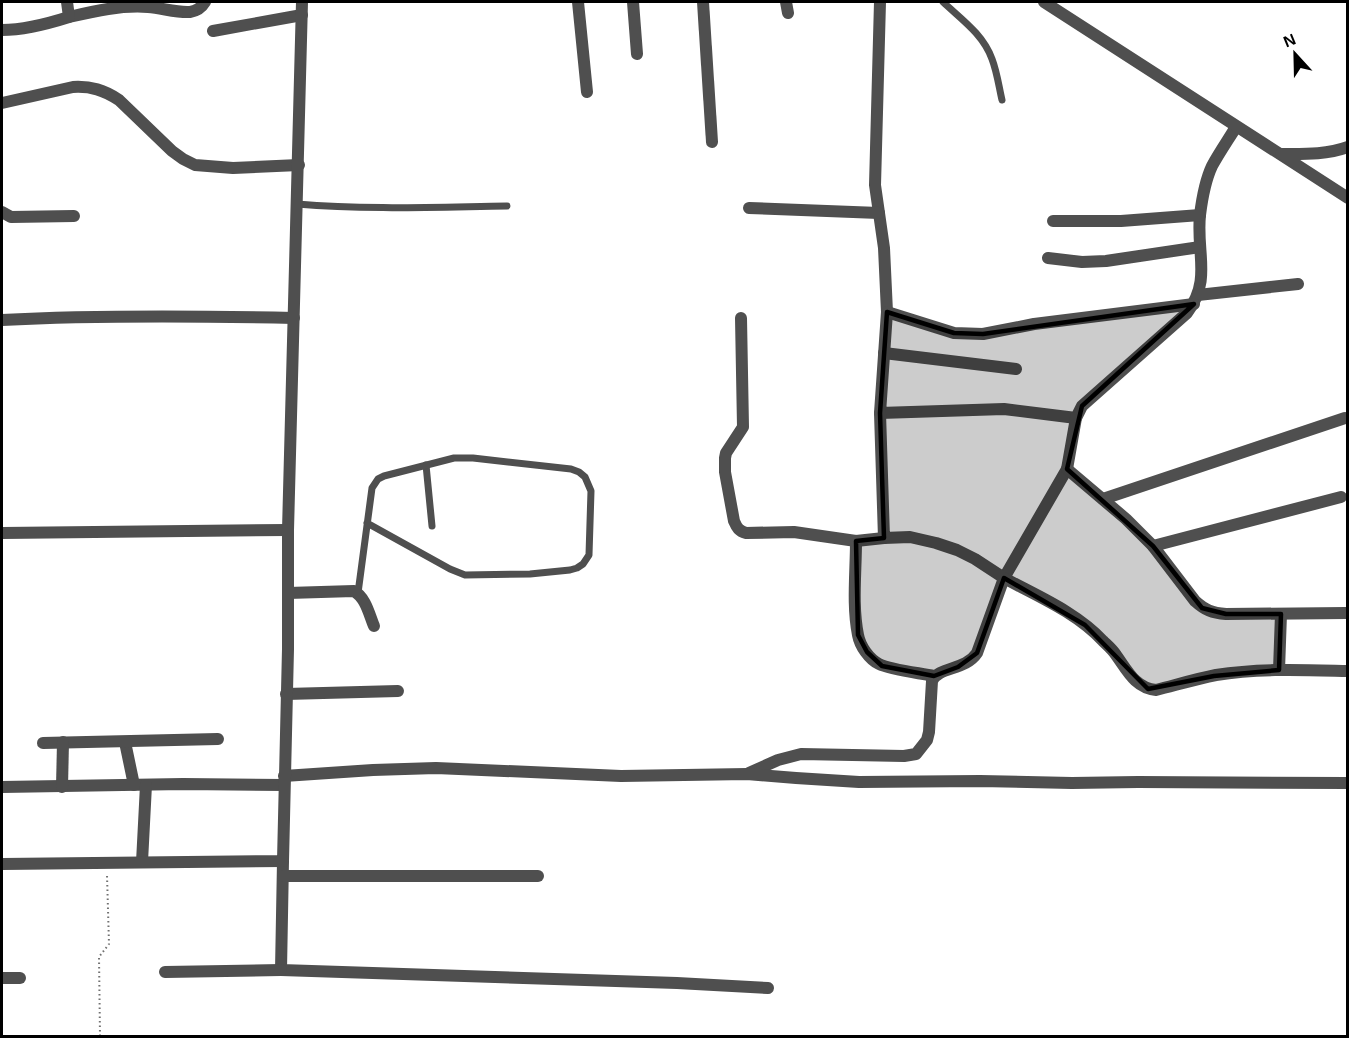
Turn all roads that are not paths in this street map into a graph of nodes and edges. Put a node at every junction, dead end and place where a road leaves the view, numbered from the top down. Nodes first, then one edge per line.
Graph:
1 (68, 2) edge
2 (205, 2) edge
3 (302, 2) edge
4 (578, 2) edge
5 (633, 2) edge
6 (703, 2) edge
7 (880, 2) edge
8 (943, 2) edge
9 (1044, 2) edge
10 (128, 4) edge
11 (302, 15) junction
12 (69, 17) junction
13 (2, 30) edge
14 (213, 31) dead end
15 (637, 54) dead end
16 (587, 92) dead end
17 (1002, 100) dead end
18 (2, 104) edge
19 (1236, 127) junction
20 (712, 142) dead end
21 (1347, 147) edge
22 (1280, 154) junction
23 (299, 165) junction
24 (1347, 198) edge
25 (297, 204) junction
26 (507, 206) dead end
27 (748, 208) dead end
28 (2, 212) edge
29 (879, 213) junction
30 (1200, 215) junction
31 (74, 216) dead end
32 (1053, 221) dead end
33 (1200, 248) junction
34 (1048, 258) dead end
35 (1298, 284) dead end
36 (1196, 300) junction
37 (887, 312) junction
38 (294, 318) junction
39 (741, 318) dead end
40 (2, 320) edge
41 (884, 353) junction
42 (1016, 369) dead end
43 (880, 413) junction
44 (1076, 418) junction
45 (1345, 418) dead end
46 (426, 465) junction
47 (1066, 469) junction
48 (1341, 497) dead end
49 (1103, 499) junction
50 (367, 523) junction
51 (432, 526) dead end
52 (288, 530) junction
53 (2, 533) edge
54 (884, 538) junction
55 (856, 541) junction
56 (1154, 546) junction
57 (1004, 578) junction
58 (288, 593) junction
59 (358, 593) junction
60 (1346, 613) edge
61 (1281, 614) junction
62 (374, 626) dead end
63 (1279, 670) junction
64 (1347, 671) edge
65 (934, 676) junction
66 (398, 691) dead end
67 (286, 694) junction
68 (218, 739) dead end
69 (63, 742) junction
70 (125, 742) junction
71 (43, 743) dead end
72 (747, 774) junction
73 (284, 780) junction
74 (1347, 783) edge
75 (140, 785) junction
76 (62, 787) junction
77 (2, 788) edge
78 (283, 861) junction
79 (142, 862) junction
80 (2, 864) edge
81 (284, 876) junction
82 (538, 876) dead end
83 (281, 970) junction
84 (165, 972) dead end
85 (2, 978) edge
86 (20, 978) dead end
87 (768, 988) dead end

1 - 12 street
2 - 10 street
3 - 11 street
4 - 16 street
5 - 15 street
6 - 20 street
7 - 29 street
8 - 17 lane
9 - 19 street
10 - 12 street
11 - 14 street
11 - 23 street
12 - 13 street
18 - 23 street
19 - 22 street
19 - 30 street
21 - 22 street
22 - 24 street
23 - 25 street
25 - 26 lane
25 - 38 street
27 - 29 street
28 - 31 street
29 - 37 street
30 - 32 street
30 - 33 street
33 - 34 street
33 - 36 street
35 - 36 street
36 - 37 street
36 - 44 street
37 - 41 street
38 - 40 street
38 - 52 street
39 - 55 street
41 - 42 street
41 - 43 street
43 - 44 street
43 - 54 street
44 - 47 street
45 - 49 street
46 - 50 lane
46 - 50 lane
46 - 51 lane
47 - 49 street
47 - 57 street
48 - 56 street
49 - 56 street
50 - 59 lane
52 - 53 street
52 - 58 street
54 - 55 street
54 - 57 street
55 - 65 street
56 - 61 street
57 - 63 street
57 - 65 street
58 - 59 street
58 - 67 street
59 - 62 street
60 - 61 street
61 - 63 street
63 - 64 street
65 - 72 street
66 - 67 street
67 - 73 street
68 - 70 street
69 - 70 street
69 - 71 street
69 - 76 street
70 - 75 street
72 - 73 street
72 - 74 street
73 - 75 street
73 - 78 street
75 - 76 street
75 - 79 street
76 - 77 street
78 - 79 street
78 - 81 street
79 - 80 street
81 - 82 street
81 - 83 street
83 - 84 street
83 - 87 street
85 - 86 street

